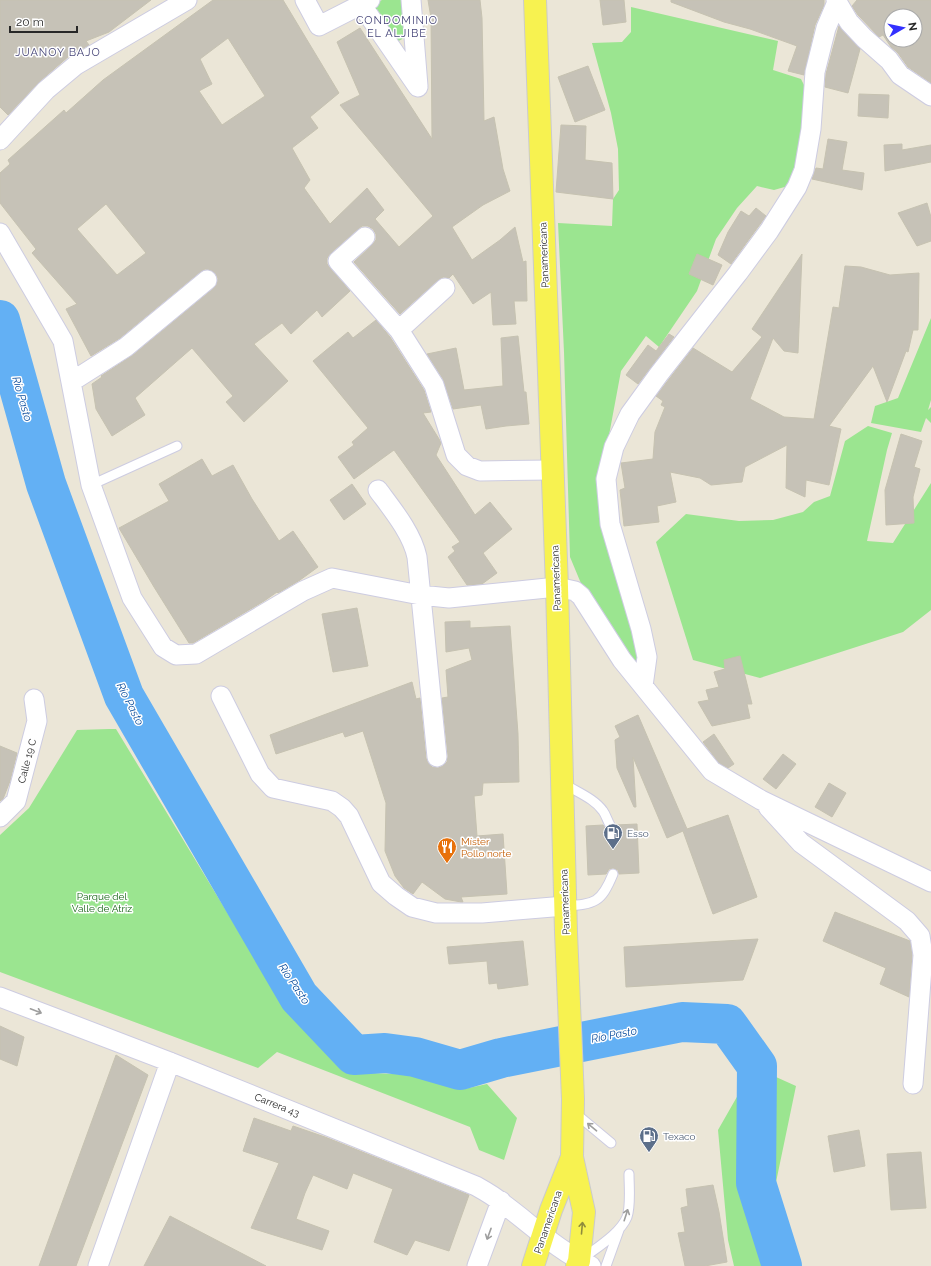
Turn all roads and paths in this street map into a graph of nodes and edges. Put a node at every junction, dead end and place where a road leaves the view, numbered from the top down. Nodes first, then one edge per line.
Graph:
1 (187, 0) edge
2 (305, 0) edge
3 (411, 0) edge
4 (535, 0) edge
5 (836, 1) edge
6 (366, 2) edge
7 (931, 96) edge
8 (0, 140) edge
9 (0, 233) edge
10 (365, 236) dead end
11 (207, 280) dead end
12 (445, 288) dead end
13 (399, 330) junction
14 (71, 382) junction
15 (177, 446) dead end
16 (552, 470) junction
17 (91, 485) junction
18 (378, 490) dead end
19 (557, 587) junction
20 (420, 595) junction
21 (643, 686) junction
22 (222, 696) dead end
23 (34, 699) dead end
24 (437, 757) dead end
25 (561, 782) junction
26 (761, 800) junction
27 (0, 817) edge
28 (610, 825) dead end
29 (613, 874) dead end
30 (931, 882) edge
31 (565, 906) junction
32 (0, 997) edge
33 (170, 1062) junction
34 (913, 1084) dead end
35 (573, 1105) junction
36 (611, 1143) dead end
37 (572, 1157) junction
38 (629, 1174) dead end
39 (501, 1202) junction
40 (619, 1230) junction
41 (543, 1235) junction
42 (582, 1264) edge
43 (98, 1266) edge
44 (477, 1266) edge
45 (533, 1266) edge
46 (606, 1266) edge

1 - 8 street
2 - 6 street
3 - 6 street
4 - 16 main road, Panamericana
5 - 7 street
5 - 21 street
9 - 14 street
10 - 13 street
11 - 14 street
12 - 13 street
13 - 16 street
14 - 17 street
15 - 17 lane
16 - 19 main road, Panamericana
17 - 20 street
18 - 20 street
19 - 20 street
19 - 21 street
19 - 25 main road, Panamericana
20 - 24 street
21 - 26 street
22 - 31 street
23 - 27 street, Calle 19 C
25 - 28 lane
25 - 31 main road, Panamericana
26 - 30 street
26 - 34 street
29 - 31 lane
31 - 35 main road, Panamericana
32 -> 33 street, Carrera 43
33 - 39 street, Carrera 43
33 - 43 street
36 -> 35 lane
35 - 37 main road, Panamericana
37 - 41 main road, Panamericana
42 -> 37 main road, Panamericana
40 -> 38 lane
39 - 41 street, Carrera 43
39 -> 44 street
40 - 42 lane
40 - 46 lane
41 - 42 street, Carrera 43
41 - 45 main road, Panamericana

